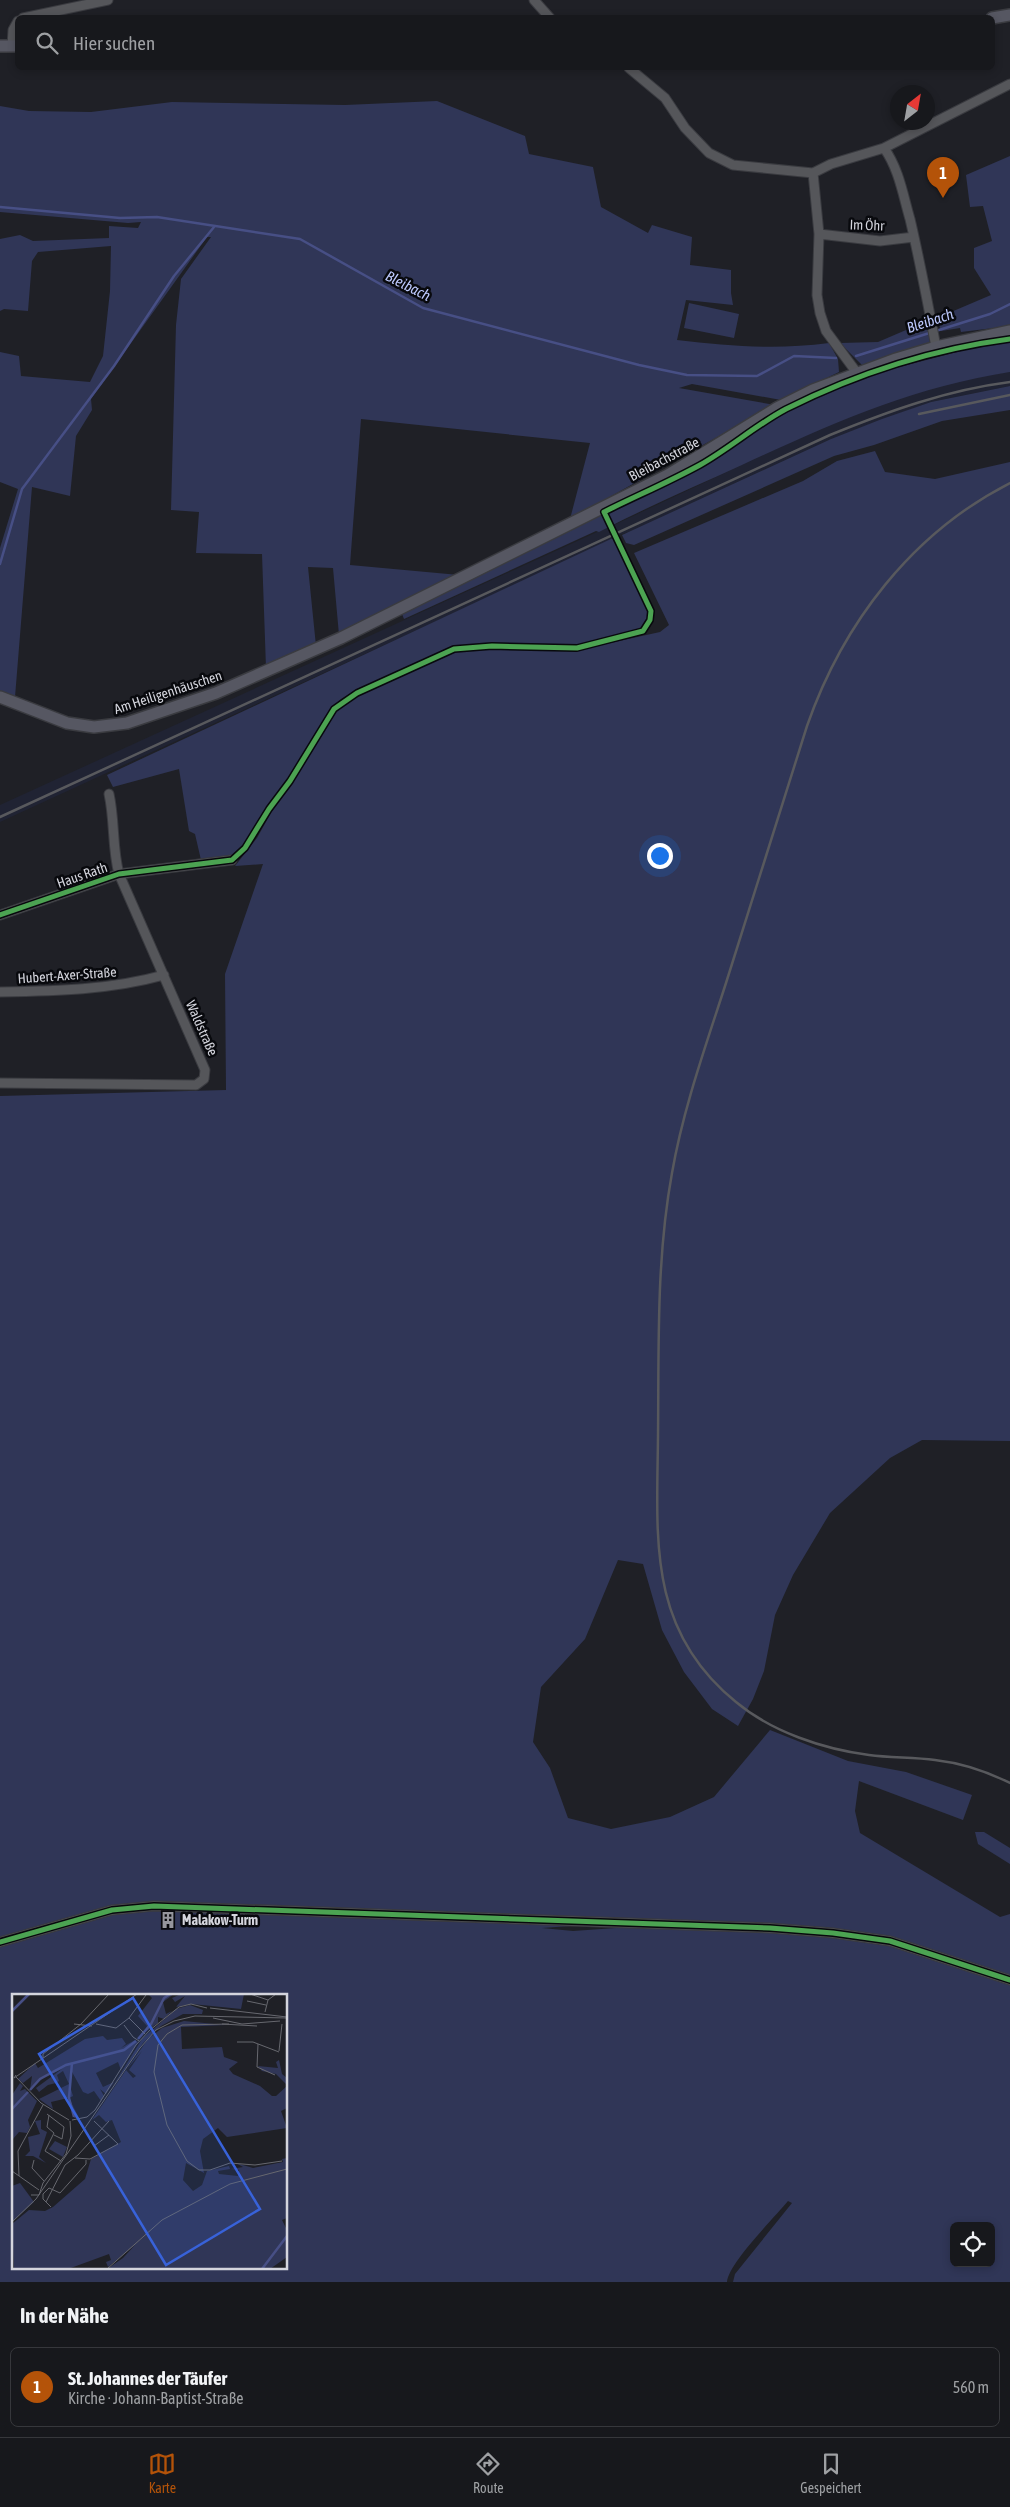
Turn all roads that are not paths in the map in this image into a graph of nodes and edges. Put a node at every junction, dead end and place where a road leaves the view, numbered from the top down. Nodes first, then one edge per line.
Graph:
1 (108, 0) edge
2 (534, 0) edge
3 (39, 15) edge
4 (547, 15) edge
5 (1010, 15) edge
6 (995, 18) edge
7 (15, 26) edge
8 (0, 46) edge
9 (15, 46) edge
10 (630, 70) edge
11 (1010, 84) edge
12 (884, 148) junction
13 (813, 173) junction
14 (819, 234) junction
15 (914, 237) junction
16 (1010, 331) edge
17 (935, 342) junction
18 (857, 373) junction
19 (341, 638) joint
20 (0, 697) edge
21 (109, 794) dead end
22 (232, 860) dead end
23 (119, 874) junction
24 (0, 915) edge
25 (164, 976) junction
26 (0, 992) edge
27 (0, 1083) edge
28 (0, 1942) edge
29 (1010, 1980) edge

1 - 3 street
2 - 4 street
5 - 6 main road
7 - 9 street
8 - 9 main road
10 - 13 street
11 - 12 street
12 - 13 street
12 - 15 street
13 - 14 street
14 - 15 street, Im Öhr
14 - 18 street
15 - 17 street
16 - 17 main road, Bleibachstraße
17 - 18 main road, Bleibachstraße
18 - 19 main road, Bleibachstraße
19 - 20 main road, Am Heiligenhäuschen
21 - 23 street, Waldstraße
22 - 23 street, Haus Rath
23 - 24 street, Haus Rath
23 - 25 street, Waldstraße
25 - 26 street, Hubert-Axer-Straße
25 - 27 street, Waldstraße
28 - 29 street

